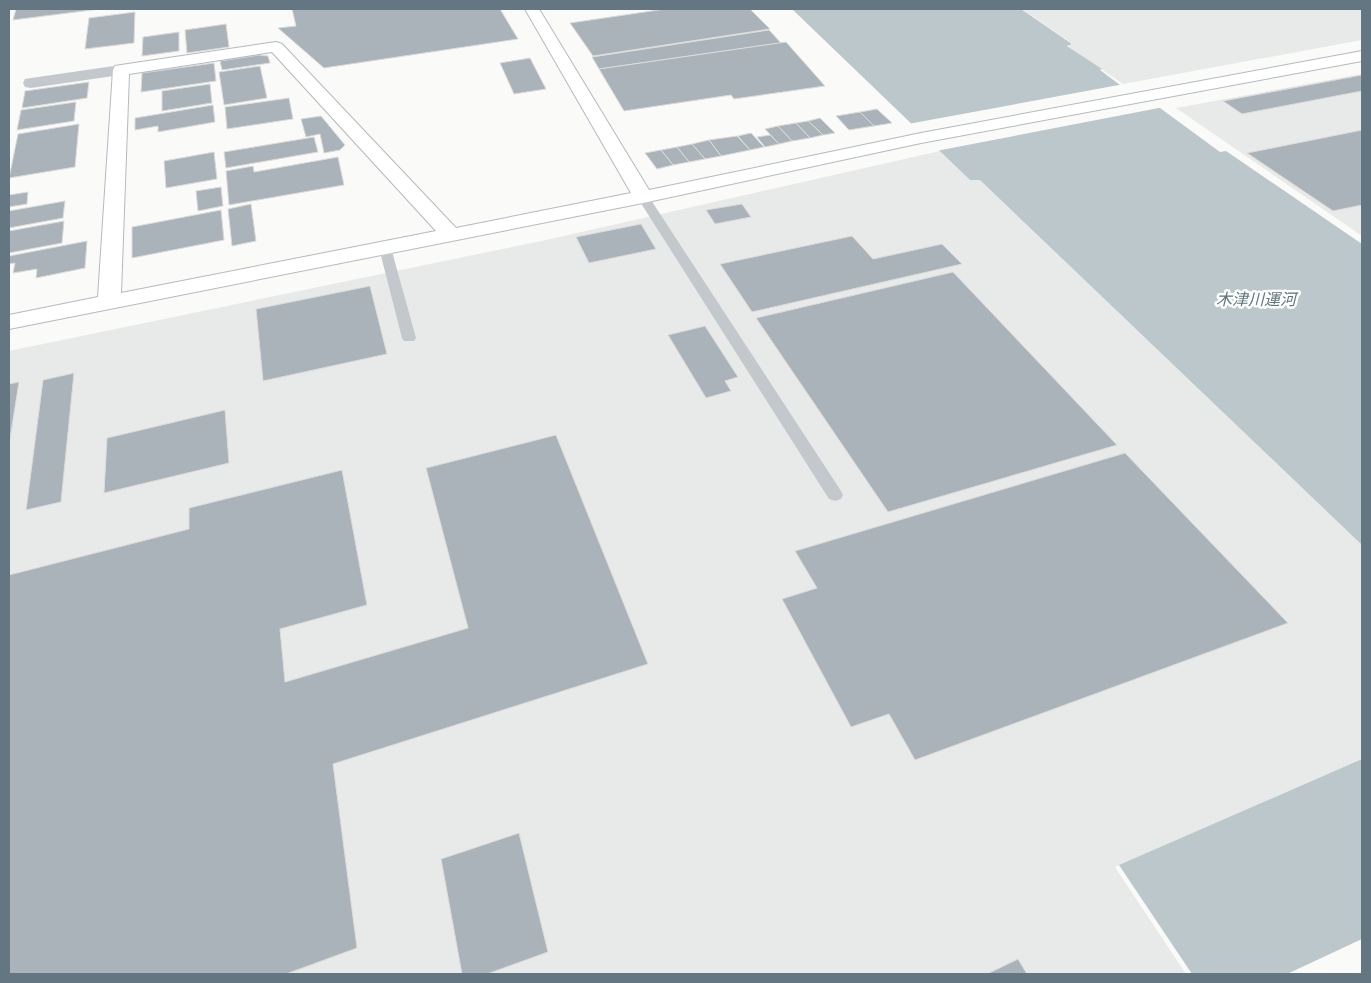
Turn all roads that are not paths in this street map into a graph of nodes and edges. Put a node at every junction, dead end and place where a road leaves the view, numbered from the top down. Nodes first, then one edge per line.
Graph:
1 (532, 9) edge
2 (1362, 56) edge
3 (121, 70) junction
4 (31, 83) dead end
5 (643, 197) junction
6 (451, 235) junction
7 (385, 248) junction
8 (109, 303) junction
9 (9, 322) edge
10 (409, 338) dead end
11 (835, 495) dead end

1 - 5 street
2 - 5 street
3 - 4 street
3 - 6 street
3 - 8 street
5 - 6 street
5 - 11 lane
6 - 7 street
7 - 8 street
7 - 10 lane
8 - 9 street

